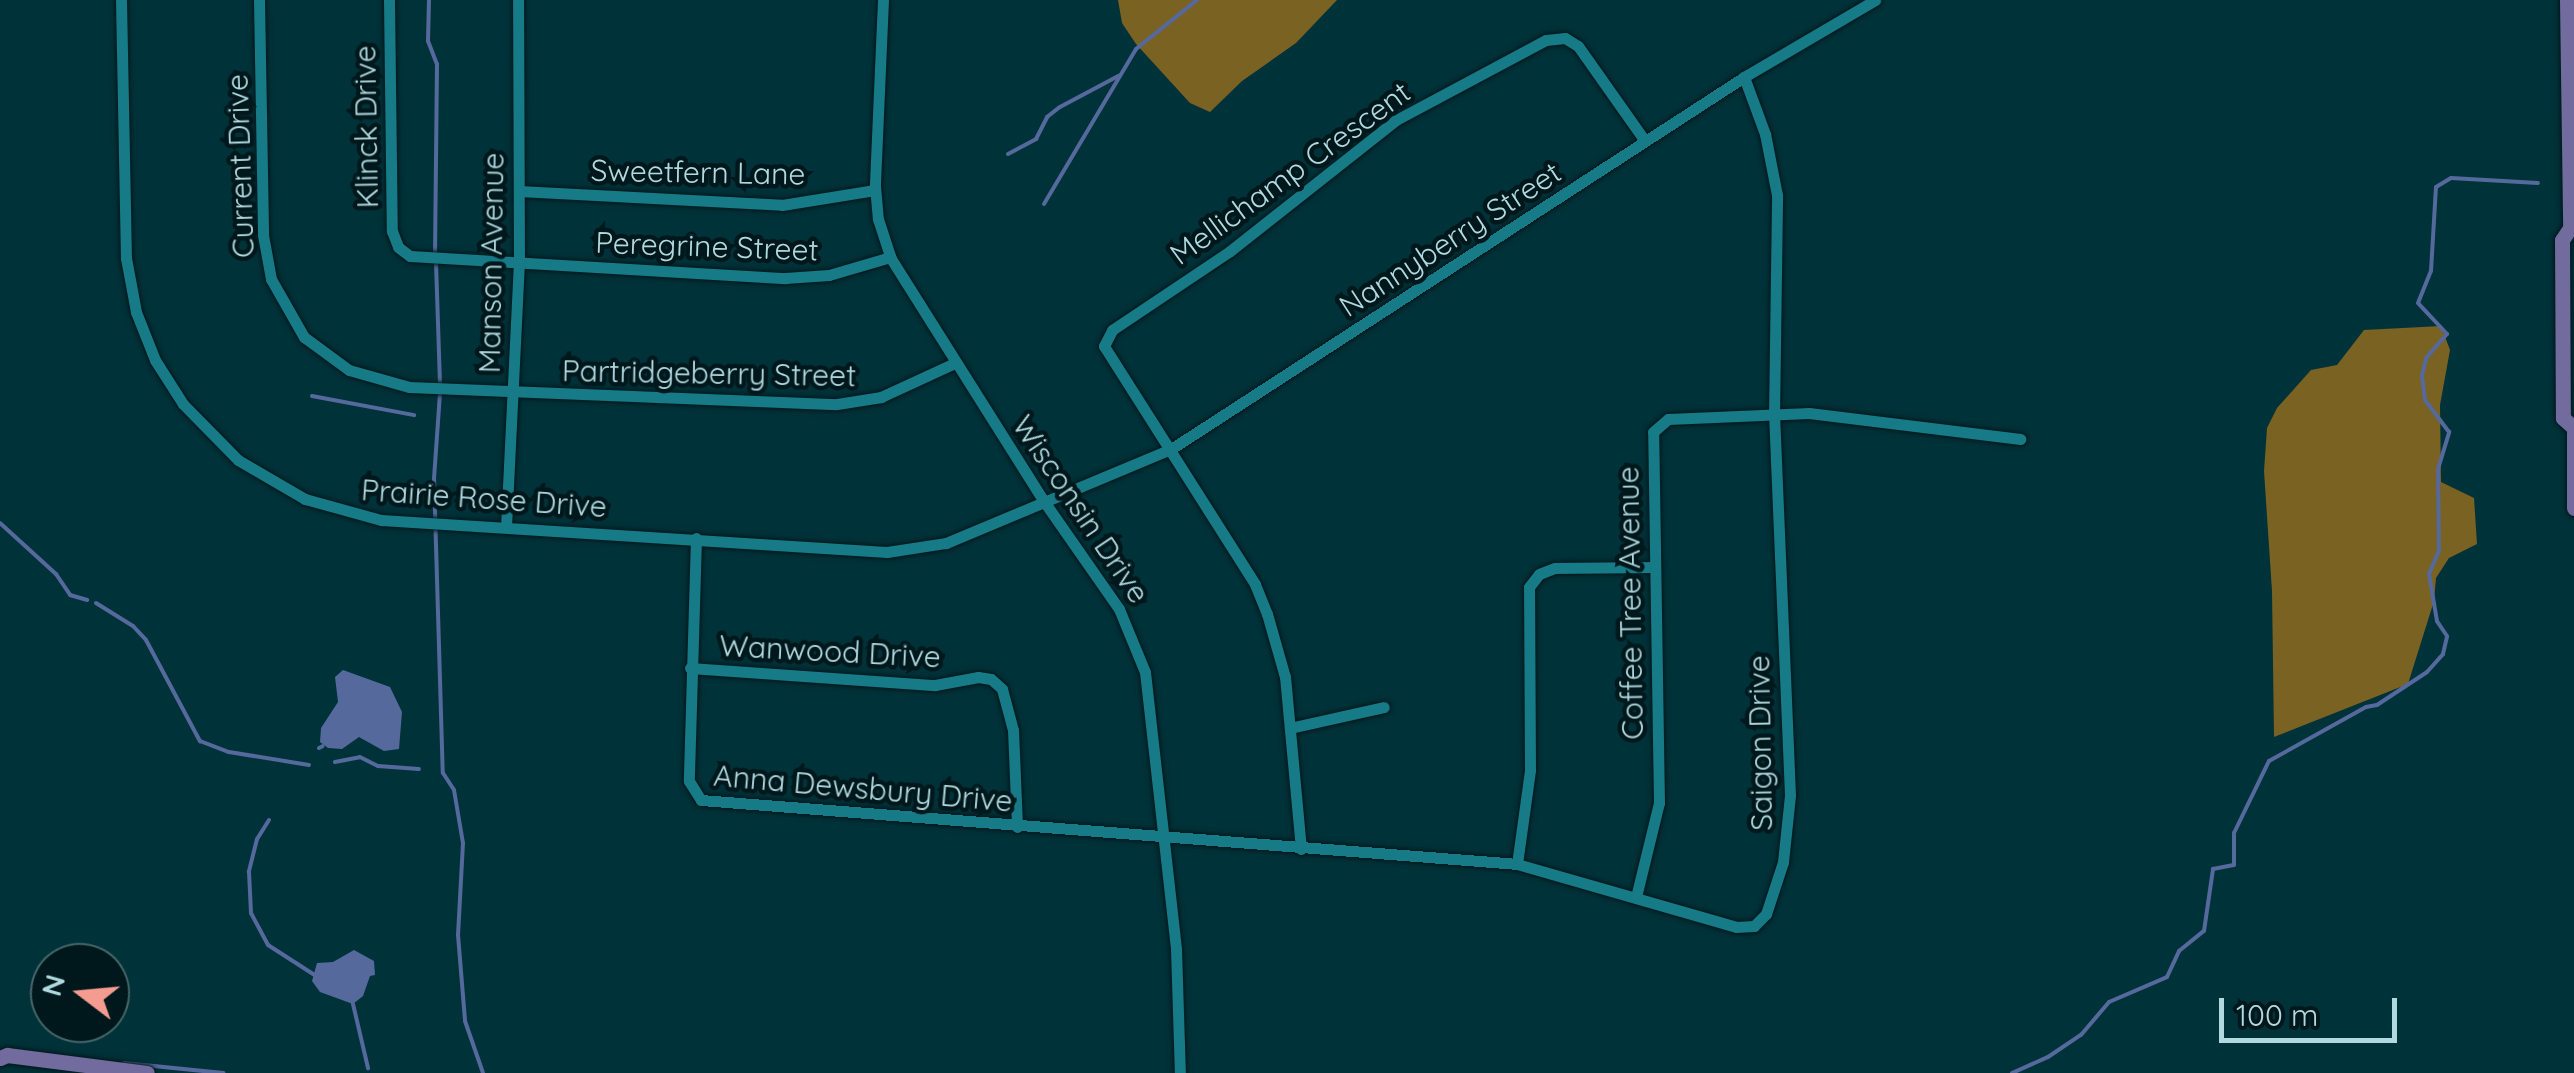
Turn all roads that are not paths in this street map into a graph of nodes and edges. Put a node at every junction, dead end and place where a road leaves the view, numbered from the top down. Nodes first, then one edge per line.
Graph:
1 (120, 0) edge
2 (260, 0) edge
3 (389, 0) edge
4 (518, 0) edge
5 (884, 0) edge
6 (1876, 0) edge
7 (2567, 0) edge
8 (1744, 77) junction
9 (1645, 141) junction
10 (875, 190) junction
11 (519, 191) junction
12 (2572, 231) edge
13 (890, 257) junction
14 (519, 264) junction
15 (2568, 330) edge
16 (956, 363) junction
17 (514, 394) junction
18 (1774, 417) junction
19 (2573, 426) edge
20 (2020, 439) dead end
21 (1171, 449) junction
22 (1043, 500) junction
23 (2574, 508) edge
24 (506, 527) junction
25 (696, 538) junction
26 (1653, 567) junction
27 (690, 668) junction
28 (1384, 707) dead end
29 (1290, 728) junction
30 (1018, 827) junction
31 (1166, 838) junction
32 (1301, 848) junction
33 (1517, 864) junction
34 (1636, 897) junction
35 (0, 1058) edge
36 (0, 1067) edge
37 (8, 1073) edge
38 (147, 1073) edge
39 (1180, 1073) edge

1 - 24 street, Prairie Rose Drive
2 - 17 street, Current Drive
3 - 14 street, Klinck Drive
4 - 11 street, Manson Avenue
5 - 10 street, Wisconsin Drive
6 - 8 street, Nannyberry Street
7 - 12 main road
8 - 9 street, Nannyberry Street
8 - 18 street, Saigon Drive
9 - 21 street, Nannyberry Street
9 - 21 street, Mellichamp Crescent
10 - 11 street, Sweetfern Lane
10 - 13 street, Wisconsin Drive
11 - 14 street, Manson Avenue
12 - 15 main road
13 - 14 street, Peregrine Street
13 - 16 street, Wisconsin Drive
14 - 17 street, Manson Avenue
15 - 19 main road
16 - 17 street, Partridgeberry Street
16 - 22 street, Wisconsin Drive
17 - 24 street, Manson Avenue
18 - 20 street, Coffee Tree Avenue
18 - 26 street, Coffee Tree Avenue
18 - 34 street, Saigon Drive
19 - 23 main road
21 - 22 street, Nannyberry Street
21 - 29 street, Mellichamp Crescent
22 - 25 street, Prairie Rose Drive
22 - 31 street, Wisconsin Drive
24 - 25 street, Prairie Rose Drive
25 - 27 street, Anna Dewsbury Drive
26 - 33 street
26 - 34 street, Coffee Tree Avenue
27 - 30 street, Anna Dewsbury Drive
27 - 30 street, Wanwood Drive
28 - 29 street
29 - 32 street, Mellichamp Crescent
30 - 31 street, Anna Dewsbury Drive
31 - 32 street, Saigon Drive
31 - 39 street, Wisconsin Drive
32 - 33 street, Saigon Drive
33 - 34 street, Saigon Drive
35 - 38 main road
36 - 37 main road

